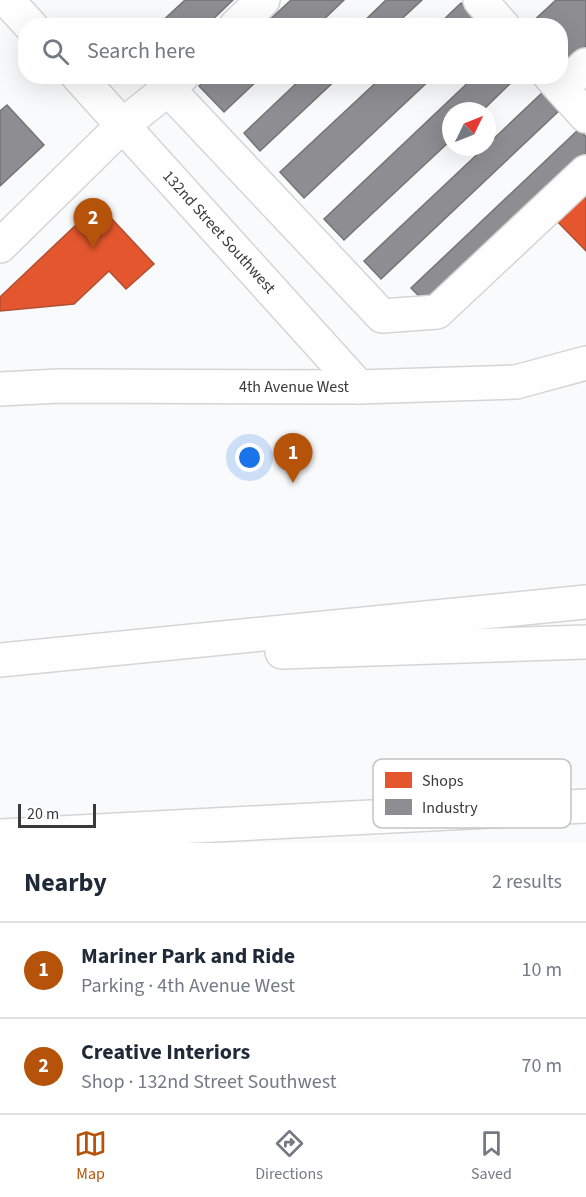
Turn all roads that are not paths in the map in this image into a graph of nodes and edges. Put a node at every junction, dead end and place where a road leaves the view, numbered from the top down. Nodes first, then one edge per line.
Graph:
1 (8, 0) edge
2 (263, 0) edge
3 (480, 0) edge
4 (24, 18) edge
5 (244, 18) edge
6 (496, 18) edge
7 (586, 65) edge
8 (568, 75) edge
9 (85, 84) edge
10 (174, 84) edge
11 (176, 84) edge
12 (557, 84) edge
13 (586, 116) edge
14 (123, 125) junction
15 (586, 172) edge
16 (0, 246) edge
17 (586, 363) edge
18 (359, 387) junction
19 (0, 389) edge
20 (586, 602) edge
21 (586, 642) edge
22 (0, 661) edge
23 (586, 806) edge
24 (571, 807) edge
25 (373, 817) edge
26 (0, 836) edge

1 - 4 main road
2 - 5 main road
3 - 6 main road
7 - 8 main road
9 - 14 main road, 132nd Street Southwest
10 - 14 main road
11 - 15 main road
12 - 13 main road
14 - 16 main road
14 - 18 main road, 132nd Street Southwest
17 - 18 main road, 4th Avenue West
18 - 19 main road, 4th Avenue West
20 - 22 main road
21 - 22 main road
23 - 24 main road
25 - 26 main road

